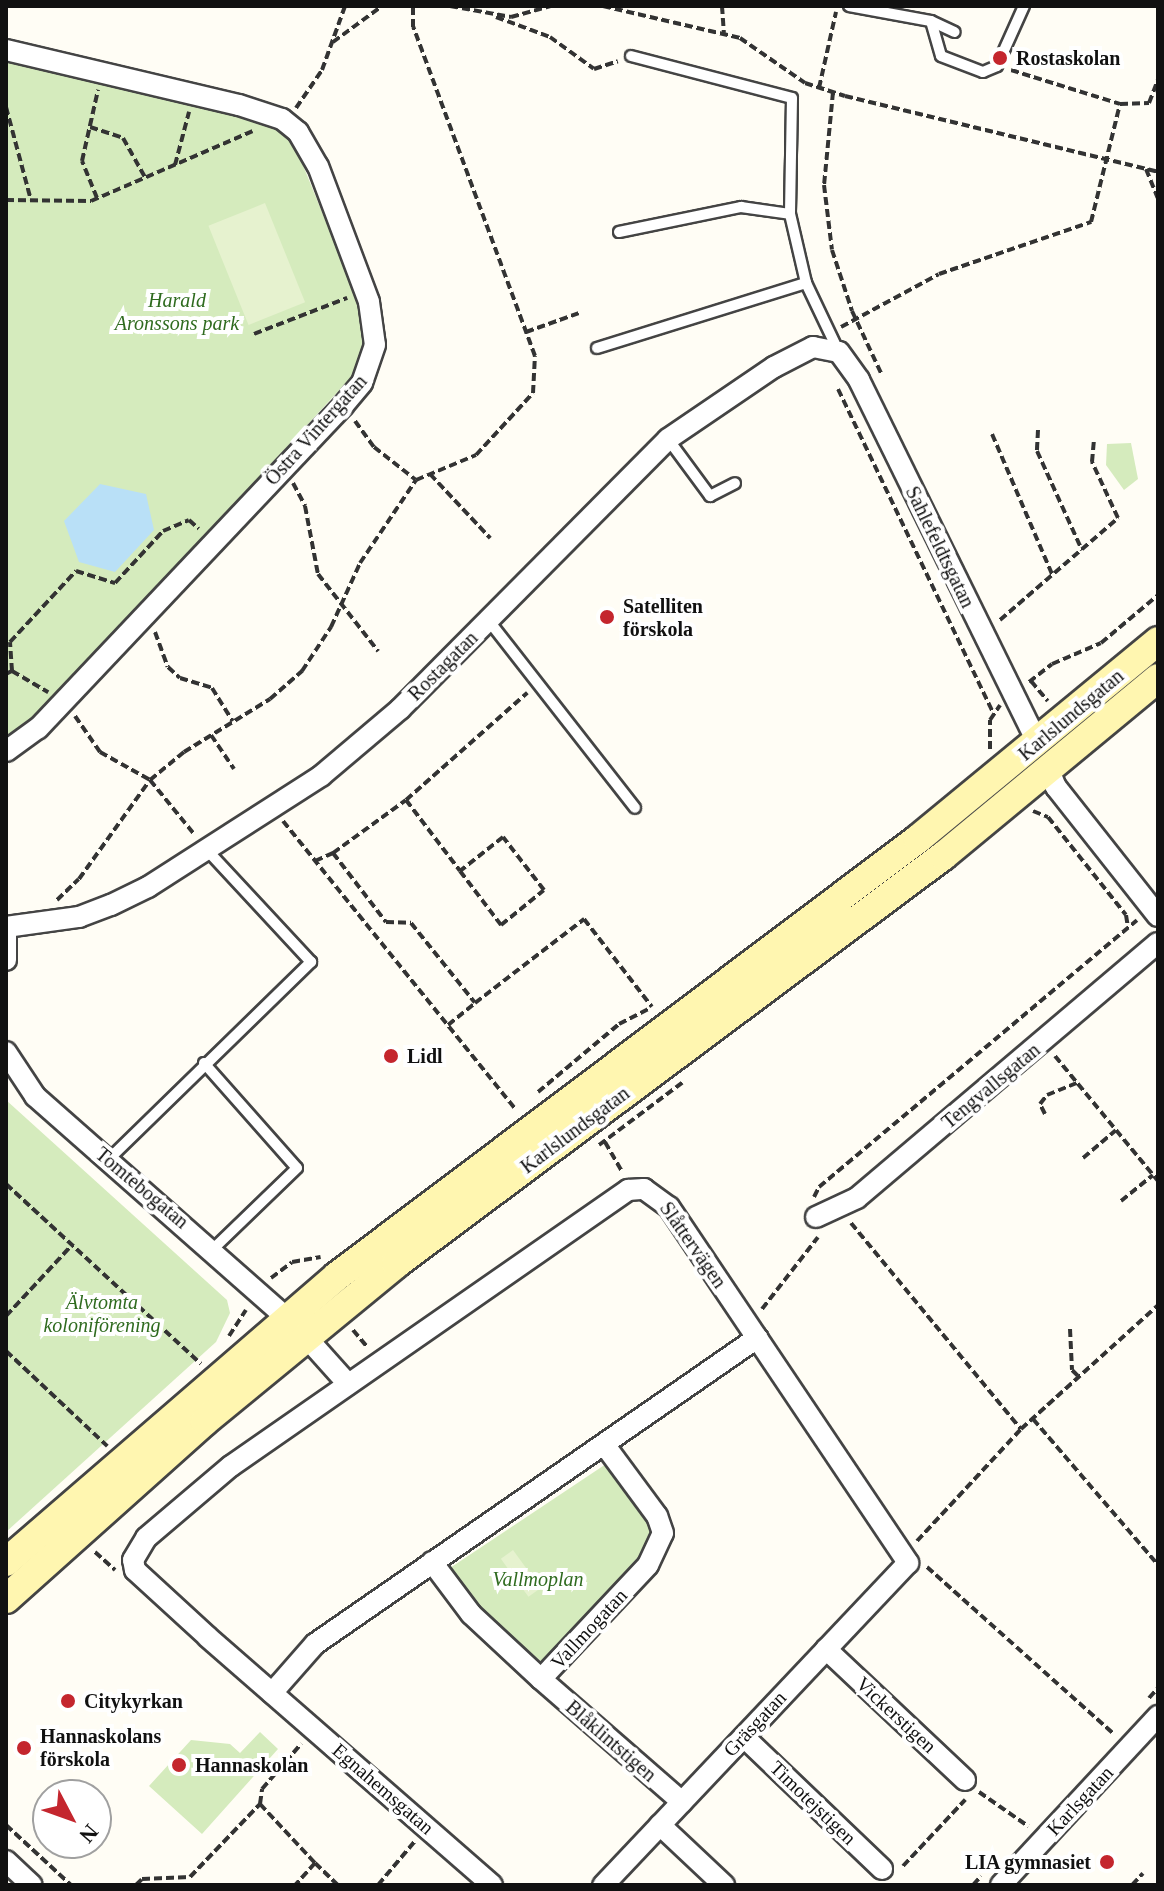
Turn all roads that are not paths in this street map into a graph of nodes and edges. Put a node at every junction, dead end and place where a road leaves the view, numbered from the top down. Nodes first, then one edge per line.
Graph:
1 (849, 6) edge
2 (1024, 6) edge
3 (931, 21) junction
4 (955, 32) dead end
5 (6, 50) edge
6 (631, 56) road end
7 (790, 214) junction
8 (619, 232) dead end
9 (806, 283) junction
10 (824, 340) junction
11 (597, 348) dead end
12 (668, 439) junction
13 (735, 483) dead end
14 (489, 621) junction
15 (1158, 641) edge
16 (1158, 678) edge
17 (1038, 743) junction
18 (6, 751) edge
19 (1049, 770) junction
20 (635, 808) dead end
21 (206, 849) junction
22 (1155, 912) edge
23 (6, 927) edge
24 (1158, 943) edge
25 (6, 960) edge
26 (6, 1052) edge
27 (204, 1063) junction
28 (108, 1160) junction
29 (816, 1217) road end
30 (213, 1249) junction
31 (296, 1327) junction
32 (753, 1333) junction
33 (348, 1384) junction
34 (604, 1444) junction
35 (6, 1562) edge
36 (432, 1562) junction
37 (908, 1563) joint
38 (6, 1599) edge
39 (826, 1649) junction
40 (541, 1679) junction
41 (272, 1693) junction
42 (1158, 1716) edge
43 (744, 1737) junction
44 (965, 1780) dead end
45 (682, 1802) junction
46 (660, 1825) junction
47 (6, 1861) edge
48 (887, 1874) road end
49 (32, 1885) edge
50 (492, 1885) edge
51 (603, 1885) edge
52 (724, 1885) edge
53 (1001, 1885) edge

1 - 3 lane
2 - 3 lane
3 - 4 lane
5 - 18 street, Östra Vintergatan
6 - 7 lane
7 - 8 lane
7 - 9 lane
9 - 10 lane
9 - 11 lane
10 - 12 street, Rostagatan
10 - 17 street, Sahlefeldtsgatan
12 - 13 lane
12 - 14 street, Rostagatan
14 - 20 lane
14 - 21 street, Rostagatan
15 - 17 main road, Karlslundsgatan
16 - 19 main road, Karlslundsgatan
17 - 19 main road
17 - 31 main road, Karlslundsgatan
19 - 22 street
19 - 31 main road, Karlslundsgatan
21 - 23 street, Rostagatan
21 - 27 lane
23 - 25 street
24 - 29 street, Tengvallsgatan
26 - 28 street, Tomtebogatan
27 - 28 lane
27 - 30 lane
28 - 30 street, Tomtebogatan
30 - 31 street, Tomtebogatan
31 - 33 street
31 - 35 main road, Karlslundsgatan
31 - 38 main road, Karlslundsgatan
32 - 33 street, Slåttervägen
32 - 34 street
32 - 37 street, Slåttervägen
33 - 41 street
34 - 36 street
34 - 40 street, Vallmogatan
36 - 40 street, Vallmogatan
36 - 41 street
37 - 39 street, Gräsgatan
39 - 43 street, Gräsgatan
39 - 44 street, Vickerstigen
40 - 45 street, Blåklintstigen
41 - 50 street, Egnahemsgatan
42 - 53 street, Karlsgatan
43 - 45 street, Gräsgatan
43 - 48 street, Timotejstigen
45 - 46 street, Gräsgatan
46 - 51 street, Gräsgatan
46 - 52 street
47 - 49 street

